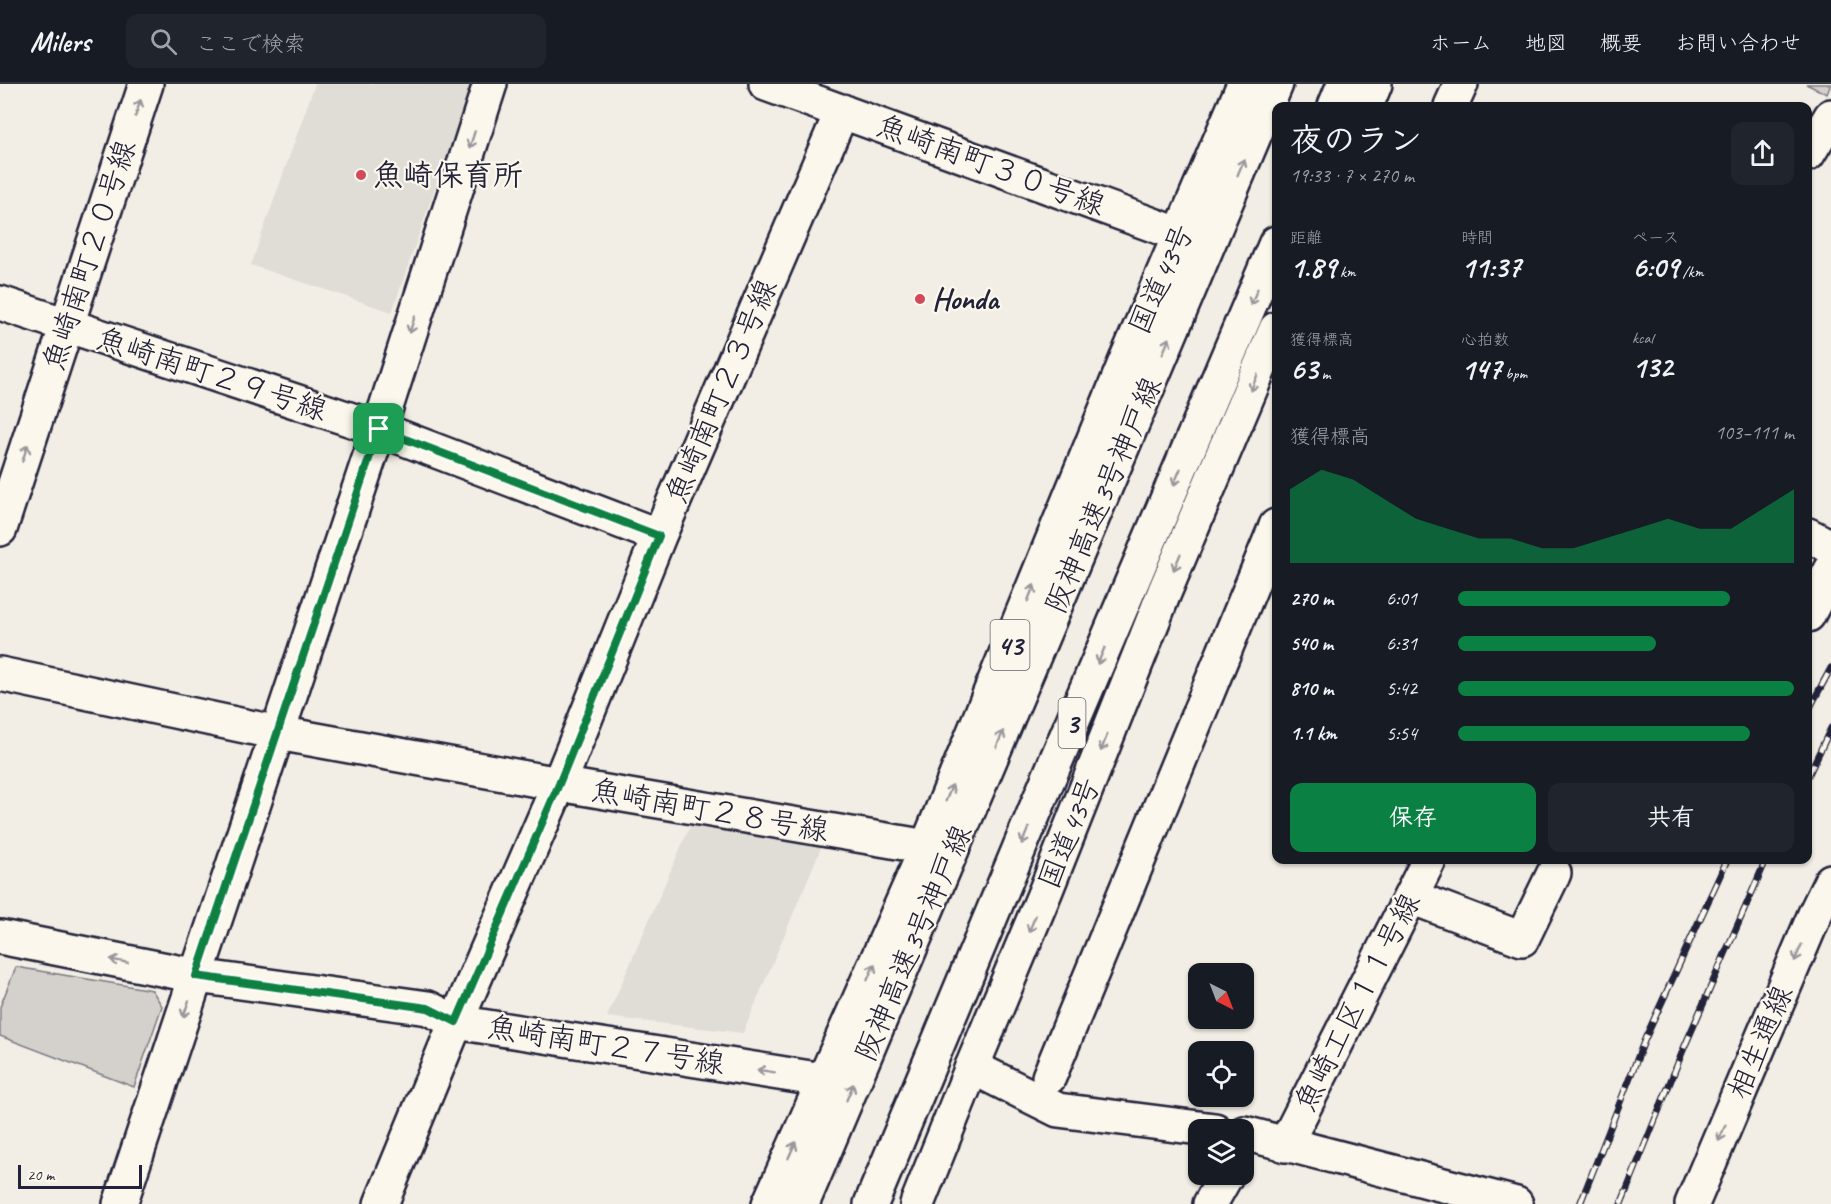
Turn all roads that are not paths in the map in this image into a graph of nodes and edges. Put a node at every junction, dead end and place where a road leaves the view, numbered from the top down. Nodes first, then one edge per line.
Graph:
1 (146, 84) edge
2 (490, 84) edge
3 (766, 84) edge
4 (1244, 84) edge
5 (1276, 84) edge
6 (1344, 84) edge
7 (1375, 84) edge
8 (1461, 84) edge
9 (1337, 102) edge
10 (1368, 102) edge
11 (1453, 102) edge
12 (842, 111) junction
13 (1831, 116) edge
14 (1812, 147) edge
15 (1181, 235) junction
16 (1272, 252) edge
17 (0, 303) edge
18 (66, 326) junction
19 (1272, 338) edge
20 (379, 429) junction
21 (0, 529) edge
22 (659, 536) junction
23 (1272, 536) edge
24 (1812, 537) edge
25 (1831, 547) edge
26 (1831, 570) edge
27 (1812, 607) edge
28 (0, 674) edge
29 (278, 733) junction
30 (559, 784) junction
31 (927, 847) junction
32 (1427, 864) edge
33 (1554, 873) dead end
34 (1831, 881) edge
35 (1411, 897) junction
36 (1823, 918) edge
37 (0, 937) edge
38 (196, 976) junction
39 (456, 1022) junction
40 (972, 1067) junction
41 (1049, 1077) dead end
42 (824, 1080) junction
43 (1188, 1127) edge
44 (1254, 1139) edge
45 (1285, 1145) junction
46 (1221, 1185) edge
47 (120, 1204) edge
48 (381, 1204) edge
49 (769, 1204) edge
50 (802, 1204) edge
51 (871, 1204) edge
52 (918, 1204) edge
53 (1210, 1204) edge
54 (1516, 1204) edge
55 (1692, 1204) edge

18 -> 1 main road, 魚崎南町２０号線
2 -> 20 main road
3 - 12 main road, 魚崎南町３０号線
4 - 15 main road, 国道43号 / 43
50 -> 5 main road, 阪神高速3号神戸線 / 3
6 - 9 main road
7 - 10 main road
8 - 11 main road
12 - 15 main road, 魚崎南町３０号線
12 - 22 main road, 魚崎南町２３号線
13 - 14 main road
31 -> 15 main road, 国道43号 / 43
16 -> 51 main road, 阪神高速3号神戸線 / 3
17 - 18 main road, 魚崎南町２９号線
18 - 20 main road, 魚崎南町２９号線
21 -> 18 main road, 魚崎南町２０号線
19 -> 40 main road, 国道43号
20 - 22 main road, 魚崎南町２９号線
20 - 29 main road
22 - 30 main road, 魚崎南町２３号線
23 - 41 main road
24 - 25 main road
26 - 27 main road
28 - 29 main road, 魚崎南町２８号線
29 - 30 main road, 魚崎南町２８号線
29 - 38 main road
30 - 31 main road, 魚崎南町２８号線
30 - 39 main road, 魚崎南町２３号線
42 -> 31 main road, 国道43号 / 43
32 - 35 main road, 魚崎工区１１号線
33 - 35 main road
34 - 36 main road, 相生通線
35 - 45 main road, 魚崎工区１１号線
36 -> 55 main road, 相生通線
38 -> 37 main road, 魚崎南町２７号線
38 - 39 main road, 魚崎南町２７号線
38 -> 47 main road
42 -> 39 main road, 魚崎南町２７号線
39 - 48 main road, 魚崎南町２３号線
40 - 43 main road
40 - 52 main road, 国道43号
49 -> 42 main road, 国道43号 / 43
44 - 45 main road
45 - 54 main road
46 - 53 main road

